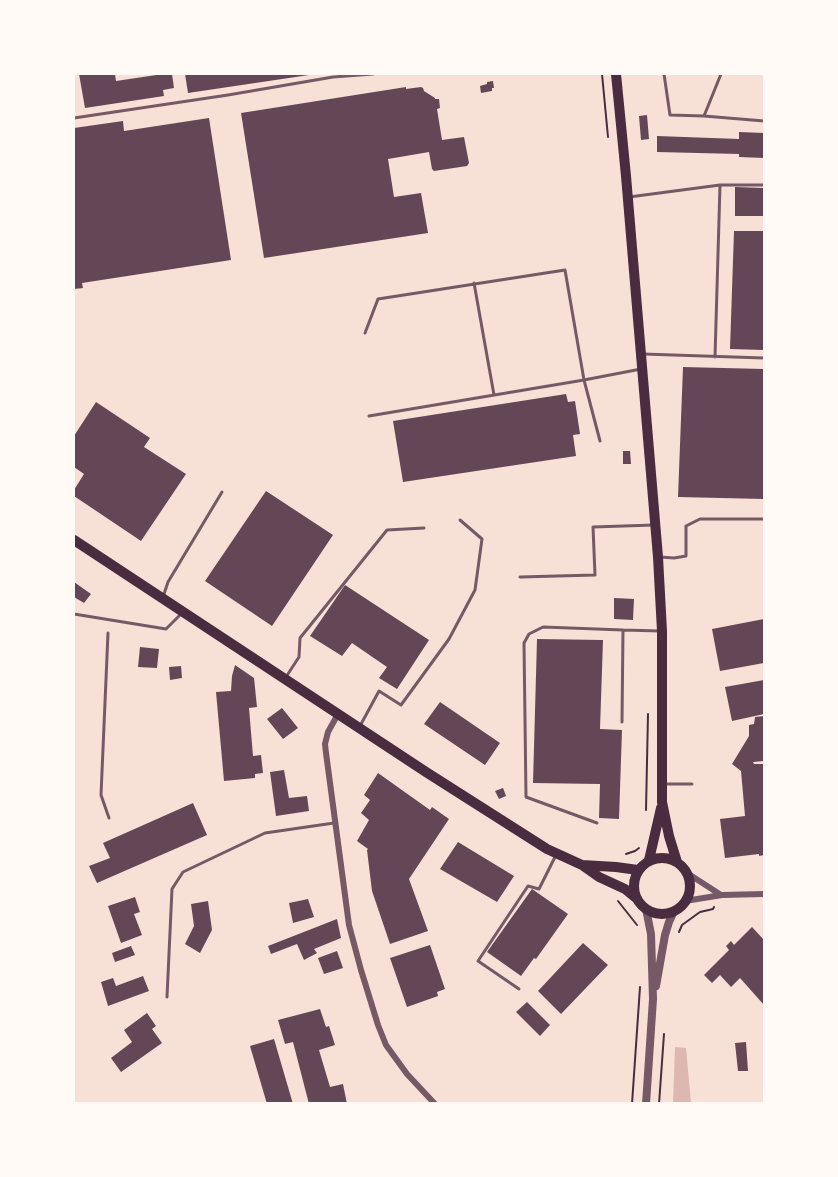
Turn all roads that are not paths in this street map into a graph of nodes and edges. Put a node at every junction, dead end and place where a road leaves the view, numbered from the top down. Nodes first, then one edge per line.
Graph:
1 (372, 74) edge
2 (616, 74) edge
3 (664, 74) edge
4 (722, 74) edge
5 (704, 116) junction
6 (74, 118) edge
7 (765, 121) edge
8 (720, 185) junction
9 (765, 185) edge
10 (628, 198) junction
11 (474, 283) junction
12 (365, 333) dead end
13 (641, 354) junction
14 (715, 357) junction
15 (765, 358) edge
16 (642, 368) junction
17 (584, 380) junction
18 (494, 395) junction
19 (369, 416) dead end
20 (600, 441) dead end
21 (222, 492) dead end
22 (460, 519) dead end
23 (765, 519) edge
24 (655, 525) junction
25 (424, 528) dead end
26 (74, 540) edge
27 (658, 557) junction
28 (520, 578) dead end
29 (163, 599) junction
30 (183, 612) junction
31 (74, 614) edge
32 (623, 630) junction
33 (662, 631) junction
34 (108, 633) dead end
35 (285, 679) junction
36 (338, 714) junction
37 (622, 722) dead end
38 (359, 728) junction
39 (662, 784) junction
40 (692, 784) dead end
41 (662, 802) junction
42 (109, 818) dead end
43 (334, 823) junction
44 (597, 823) dead end
45 (557, 853) junction
46 (649, 860) junction
47 (677, 862) junction
48 (582, 865) junction
49 (638, 870) junction
50 (687, 873) junction
51 (765, 894) edge
52 (722, 895) junction
53 (636, 898) junction
54 (685, 901) junction
55 (646, 909) junction
56 (674, 911) junction
57 (519, 989) dead end
58 (166, 997) dead end
59 (653, 1003) junction
60 (435, 1104) edge
61 (646, 1104) edge

1 - 6 lane
2 - 10 main road
3 - 5 lane
4 - 5 lane
5 - 7 lane
8 - 9 lane
8 - 10 lane
8 - 14 lane
10 - 13 main road
11 - 12 lane
11 - 17 lane
11 - 18 lane
13 - 14 lane
13 - 16 main road
14 - 15 lane
16 - 17 lane
16 - 24 main road
17 - 18 lane
17 - 20 lane
18 - 19 lane
21 - 29 lane
22 - 38 lane
23 - 27 lane
24 - 27 main road
24 - 28 lane
25 - 35 lane
26 - 29 main road
27 - 33 main road
29 - 30 main road
30 - 31 lane
30 - 35 main road
32 - 33 lane
32 - 37 lane
32 - 44 lane
33 - 39 main road
34 - 42 lane
35 - 36 main road
36 - 38 main road
36 - 43 street
38 - 45 main road
39 - 40 lane
39 - 41 main road
41 - 46 main road
41 - 47 main road
43 - 58 lane
43 - 60 street
45 - 48 main road
45 - 57 lane
46 - 47 main road
46 - 49 main road
47 - 50 main road
48 - 49 main road
48 - 53 main road
49 - 53 main road
50 - 52 street
50 - 54 main road
51 - 52 street
52 - 54 street
53 - 55 main road
54 - 56 main road
55 - 56 main road
55 - 59 street
56 - 59 street
59 - 61 street

